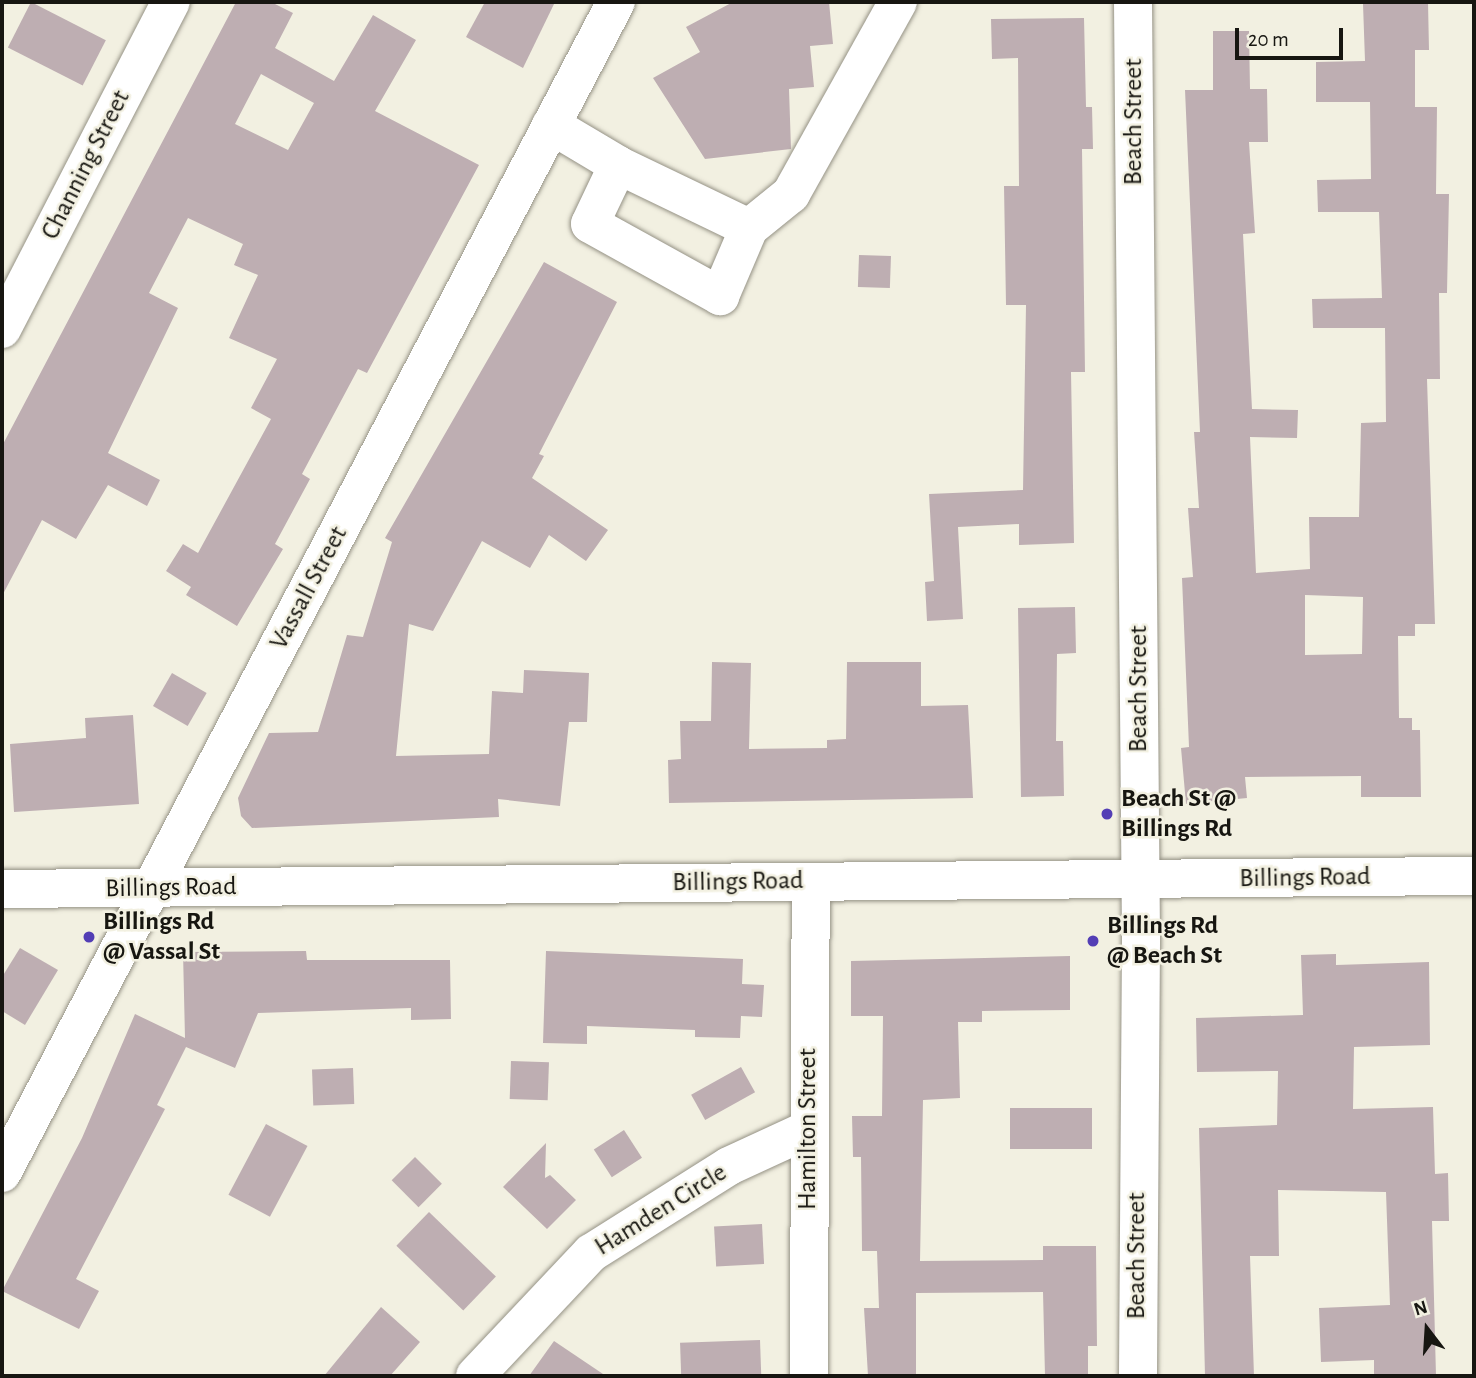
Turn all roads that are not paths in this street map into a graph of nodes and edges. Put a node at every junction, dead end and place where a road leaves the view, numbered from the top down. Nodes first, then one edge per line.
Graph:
1 (171, 2) edge
2 (616, 2) edge
3 (898, 2) edge
4 (1133, 2) edge
5 (551, 125) junction
6 (618, 165) junction
7 (749, 228) junction
8 (2, 329) edge
9 (1474, 876) edge
10 (1140, 878) junction
11 (811, 881) junction
12 (155, 887) junction
13 (2, 889) edge
14 (807, 1130) junction
15 (2, 1174) edge
16 (475, 1376) edge
17 (809, 1376) edge
18 (1138, 1376) edge

1 - 8 street, Channing Street
2 - 5 street, Vassall Street
3 - 7 street
4 - 10 street, Beach Street
5 - 6 street
5 - 12 street, Vassall Street
6 - 7 street
6 - 7 street
9 - 10 street, Billings Road
10 - 11 street, Billings Road
10 - 18 street, Beach Street
11 - 12 street, Billings Road
11 - 14 street, Hamilton Street
12 - 13 street, Billings Road
12 - 15 street, Vassall Street
14 - 16 street, Hamden Circle
14 - 17 street, Hamilton Street

